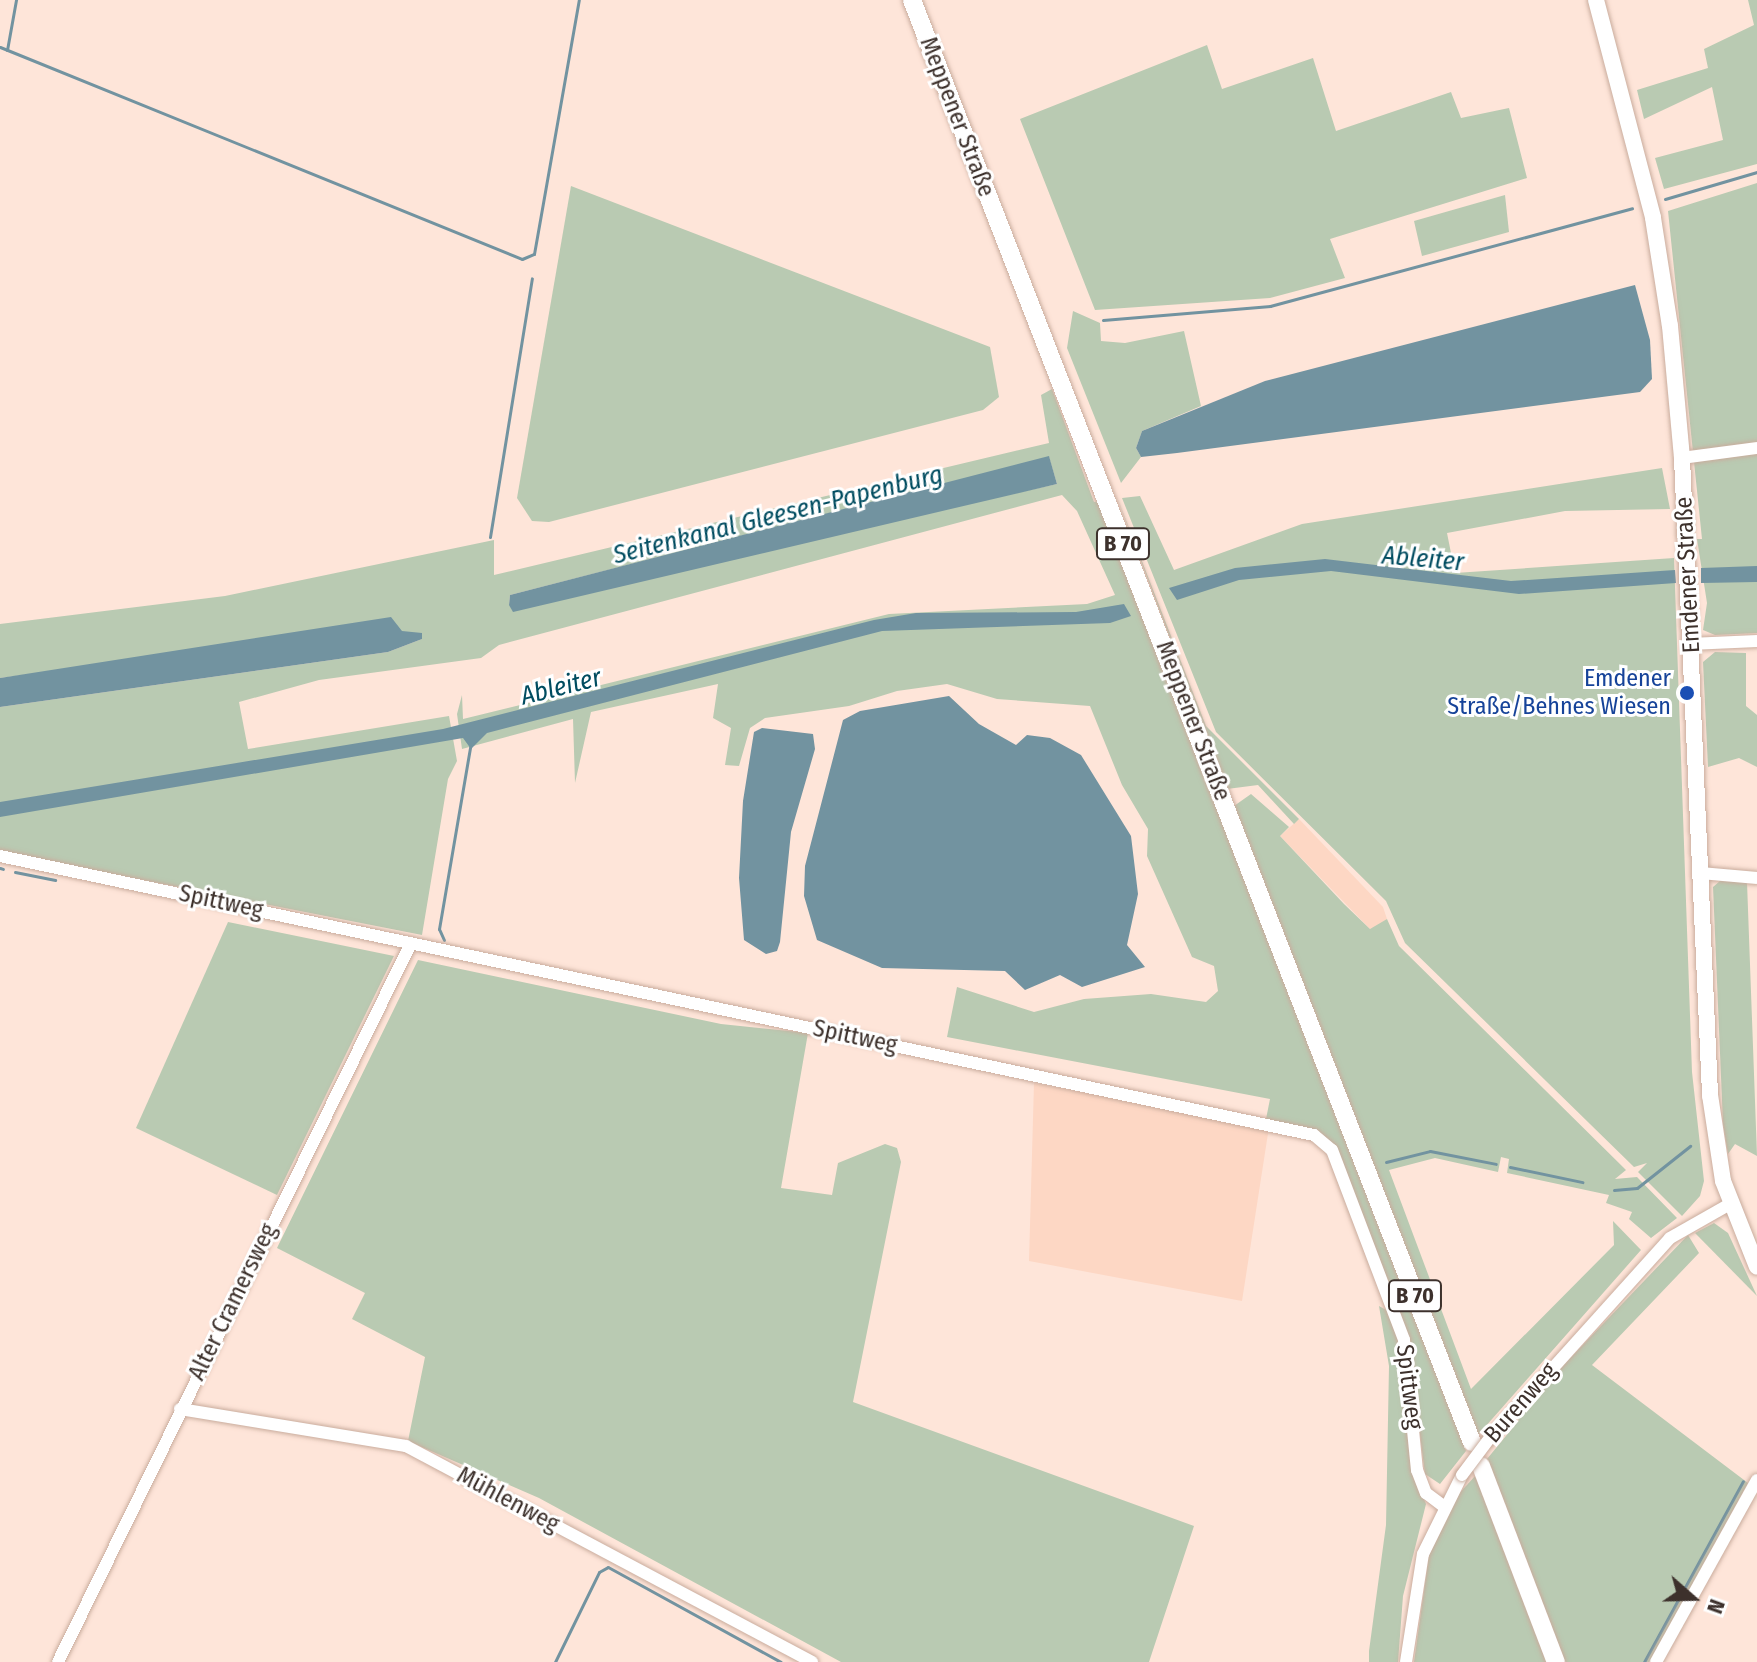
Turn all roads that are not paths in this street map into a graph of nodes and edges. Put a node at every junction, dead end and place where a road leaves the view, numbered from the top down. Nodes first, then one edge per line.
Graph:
1 (912, 0) edge
2 (1596, 0) edge
3 (1757, 448) edge
4 (1682, 458) junction
5 (1757, 641) edge
6 (1690, 644) junction
7 (0, 856) edge
8 (1701, 873) junction
9 (1757, 878) edge
10 (411, 943) junction
11 (1730, 1204) junction
12 (1757, 1267) edge
13 (180, 1409) junction
14 (1481, 1440) junction
15 (1481, 1466) dead end
16 (1757, 1480) edge
17 (1443, 1506) junction
18 (58, 1662) edge
19 (812, 1662) edge
20 (1406, 1662) edge
21 (1556, 1662) edge
22 (1656, 1662) edge

1 - 14 main road, Meppener Straße / B 70
2 - 4 street, Emdener Straße
3 - 4 street
4 - 6 street, Emdener Straße
5 - 6 street
6 - 8 street, Emdener Straße
7 - 10 street, Spittweg
8 - 9 street
8 - 11 street, Emdener Straße
10 - 13 street, Alter Cramersweg
10 - 17 street, Spittweg
11 - 12 street, Emdener Straße
11 - 14 street, Burenweg
13 - 18 street, Alter Cramersweg
13 - 19 street, Mühlenweg
14 - 17 street, Burenweg, bridge
15 - 21 main road
16 - 22 street
17 - 20 street, Burenweg

